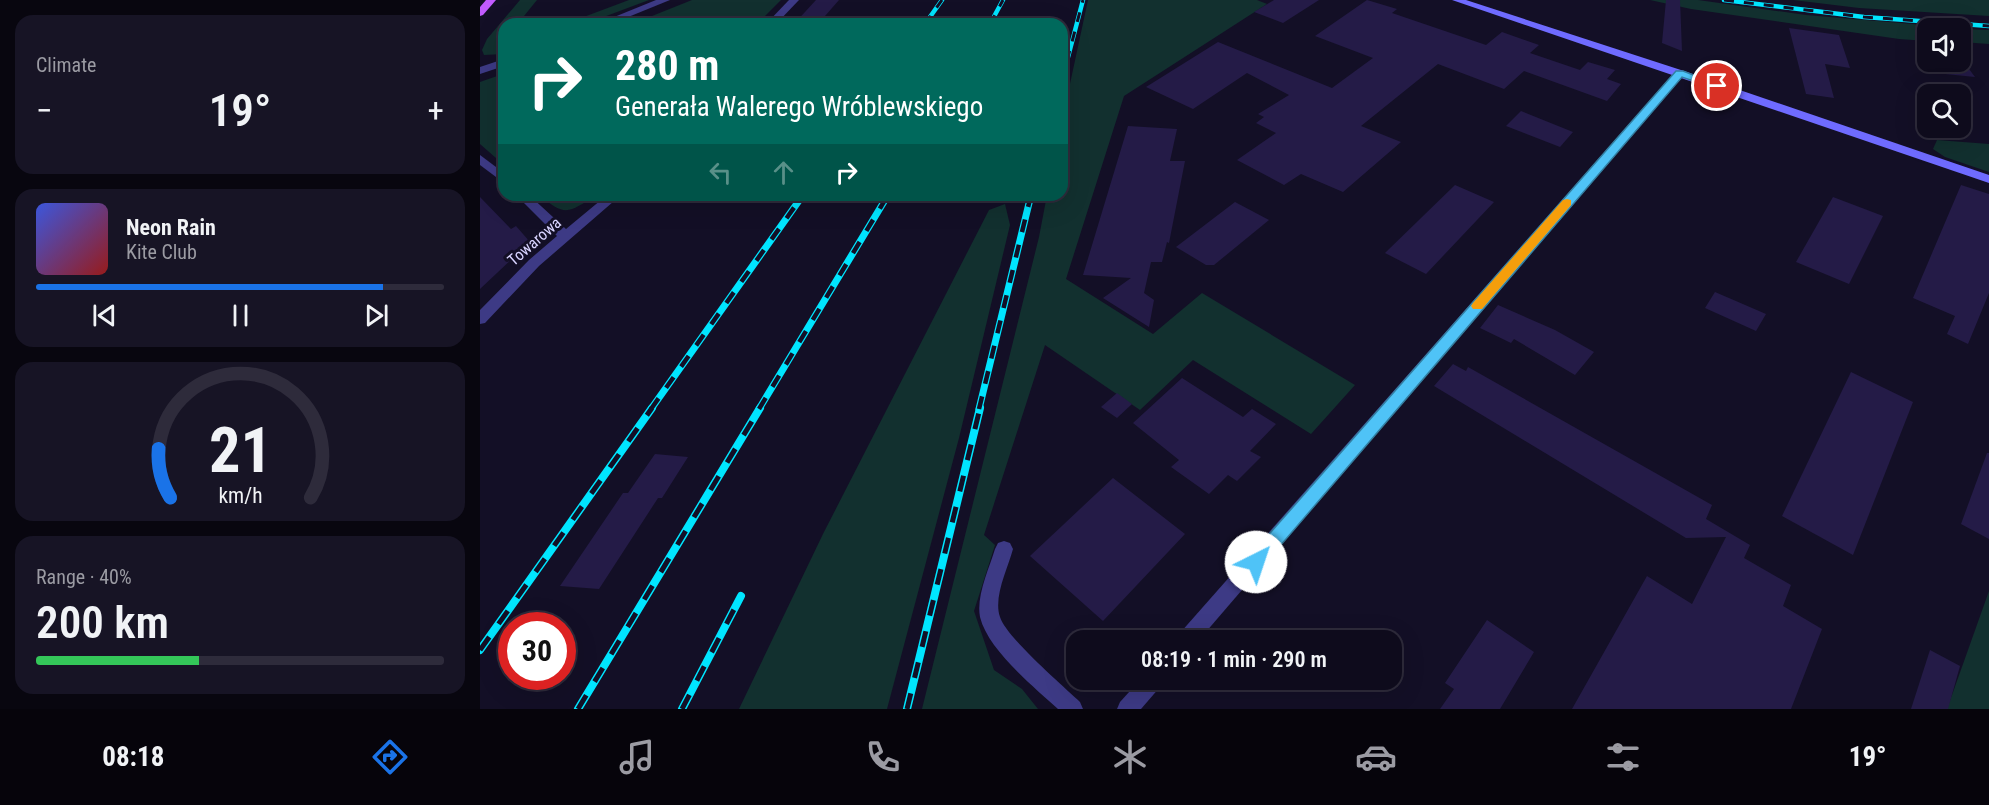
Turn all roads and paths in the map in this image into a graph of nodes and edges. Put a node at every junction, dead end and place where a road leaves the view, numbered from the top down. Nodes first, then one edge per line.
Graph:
1 (491, 0) edge
2 (665, 0) edge
3 (794, 0) edge
4 (1456, 0) edge
5 (480, 13) edge
6 (618, 18) edge
7 (777, 18) edge
8 (498, 62) edge
9 (480, 63) edge
10 (498, 64) edge
11 (480, 71) edge
12 (1680, 73) junction
13 (480, 159) edge
14 (498, 174) edge
15 (1989, 179) edge
16 (528, 201) edge
17 (608, 201) edge
18 (565, 236) junction
19 (480, 319) edge
20 (1004, 549) dead end
21 (1196, 630) edge
22 (1144, 690) edge
23 (1073, 709) edge
24 (1127, 709) edge

1 - 5 main road
2 - 6 street
3 - 7 street
4 - 12 street
8 - 9 street
10 - 11 street
12 - 15 street
12 - 21 street
13 - 14 street
16 - 18 street
17 - 18 street, Towarowa
18 - 19 street, Towarowa
20 - 23 street
22 - 24 street

